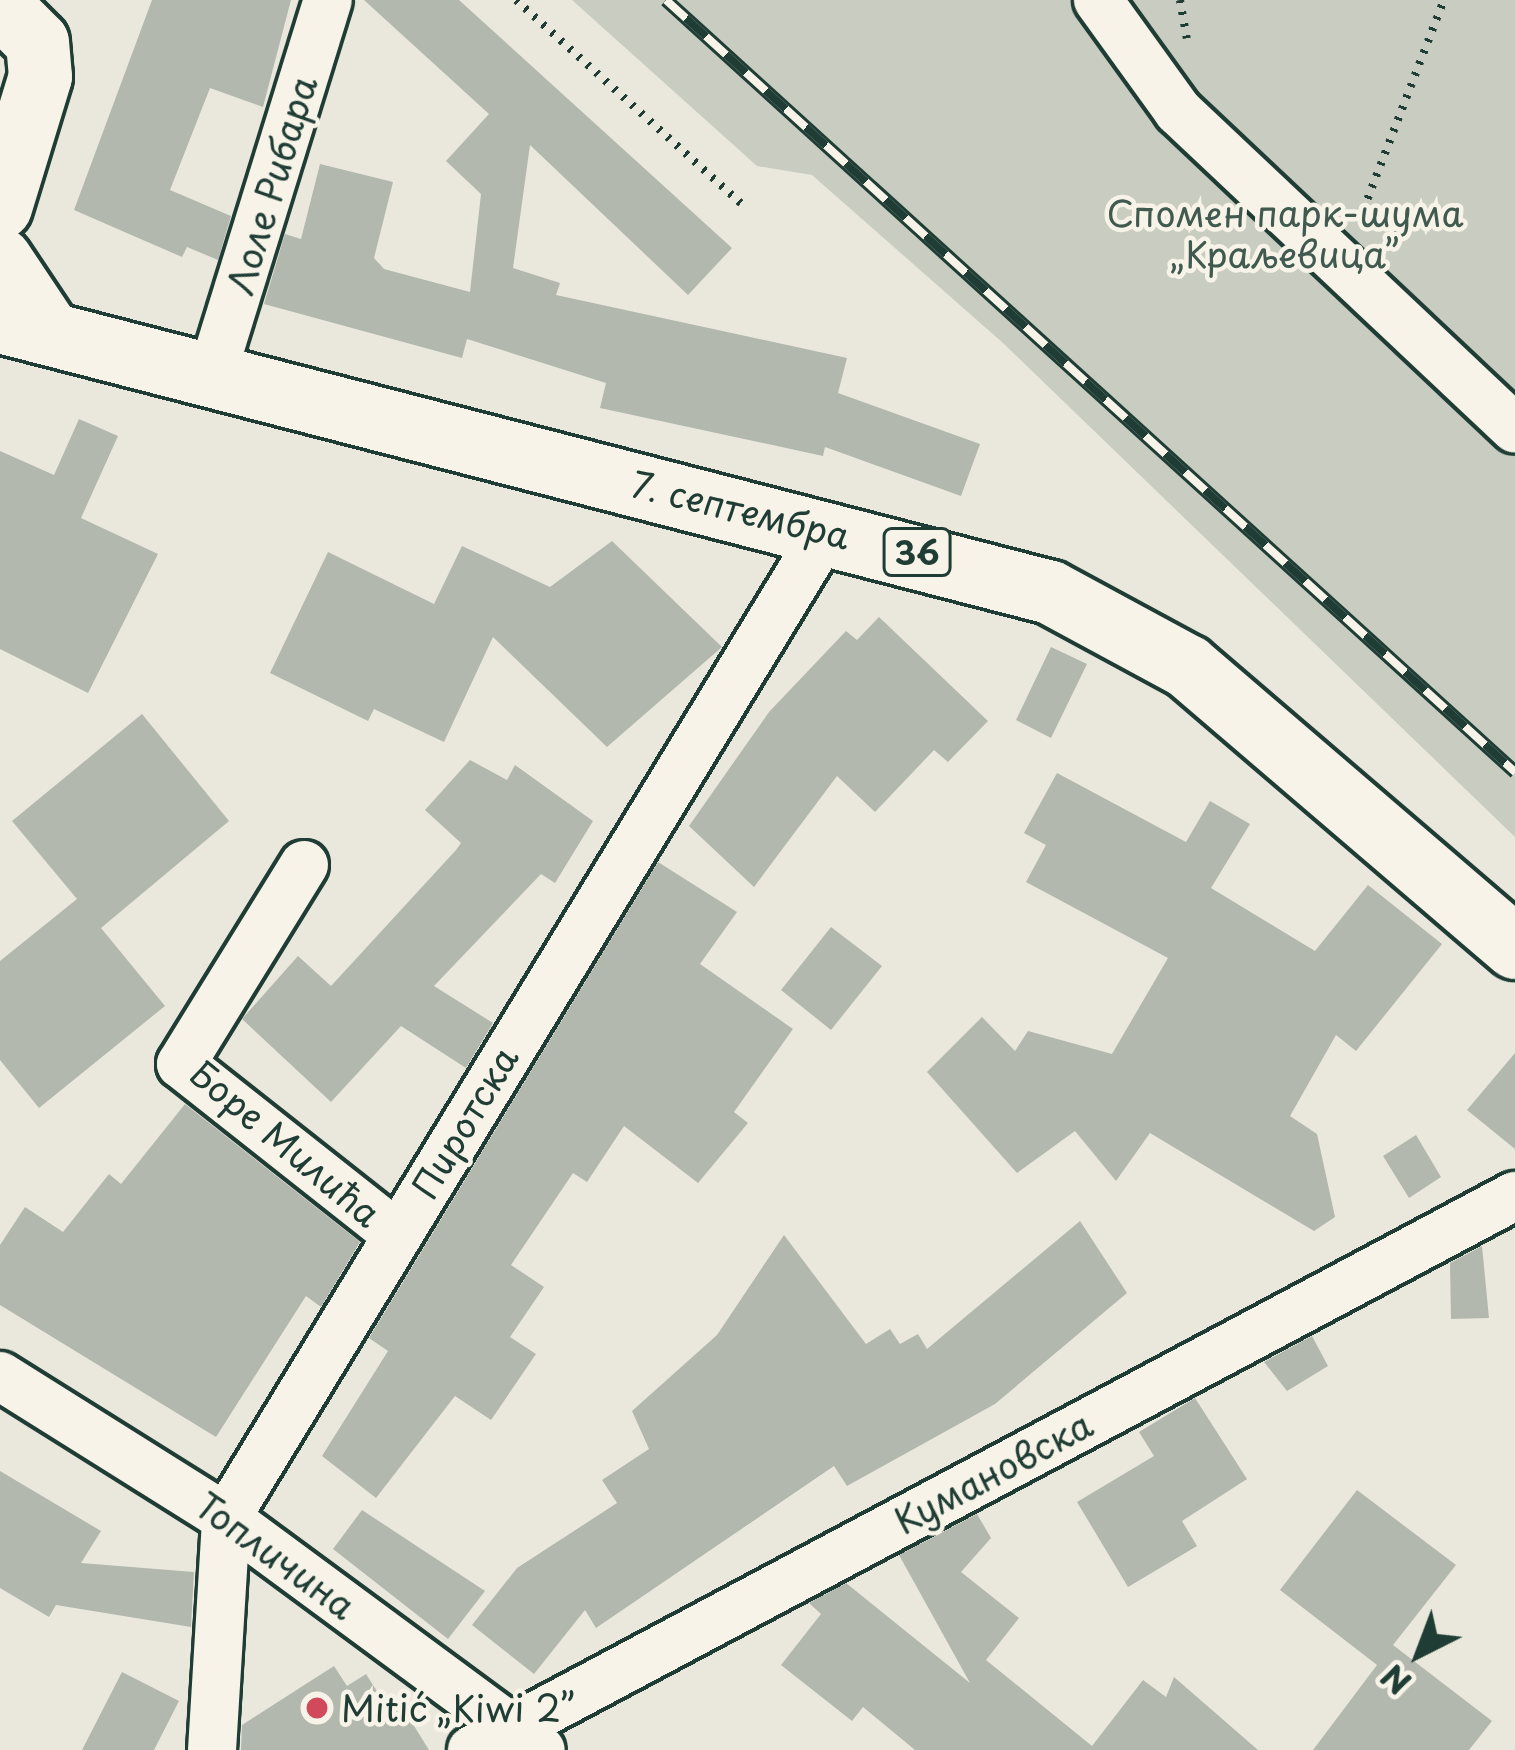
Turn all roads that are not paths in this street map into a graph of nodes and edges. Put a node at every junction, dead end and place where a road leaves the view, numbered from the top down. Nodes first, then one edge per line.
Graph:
1 (328, 0) edge
2 (1098, 0) edge
3 (19, 24) edge
4 (0, 207) edge
5 (0, 259) edge
6 (23, 324) edge
7 (213, 370) junction
8 (1515, 429) edge
9 (826, 531) junction
10 (304, 865) dead end
11 (1515, 946) edge
12 (1515, 1196) edge
13 (396, 1234) junction
14 (0, 1376) edge
15 (226, 1518) junction
16 (527, 1737) edge
17 (212, 1750) edge
18 (472, 1750) edge

1 - 7 street, Лоле Рибара
2 - 8 street
3 - 4 main road
5 - 6 main road, 36
6 - 7 main road, 7. септембра / 36
7 - 9 main road, 7. септембра / 36
9 - 11 main road, 7. септембра / 36
9 - 13 street, Пиротска
10 - 13 street, Боре Милића
12 - 16 street, Кумановска
13 - 15 street, Пиротска
14 - 15 street, Топличина
15 - 16 street, Топличина
15 - 17 street, Пиротска
16 - 18 street, Кумановска

